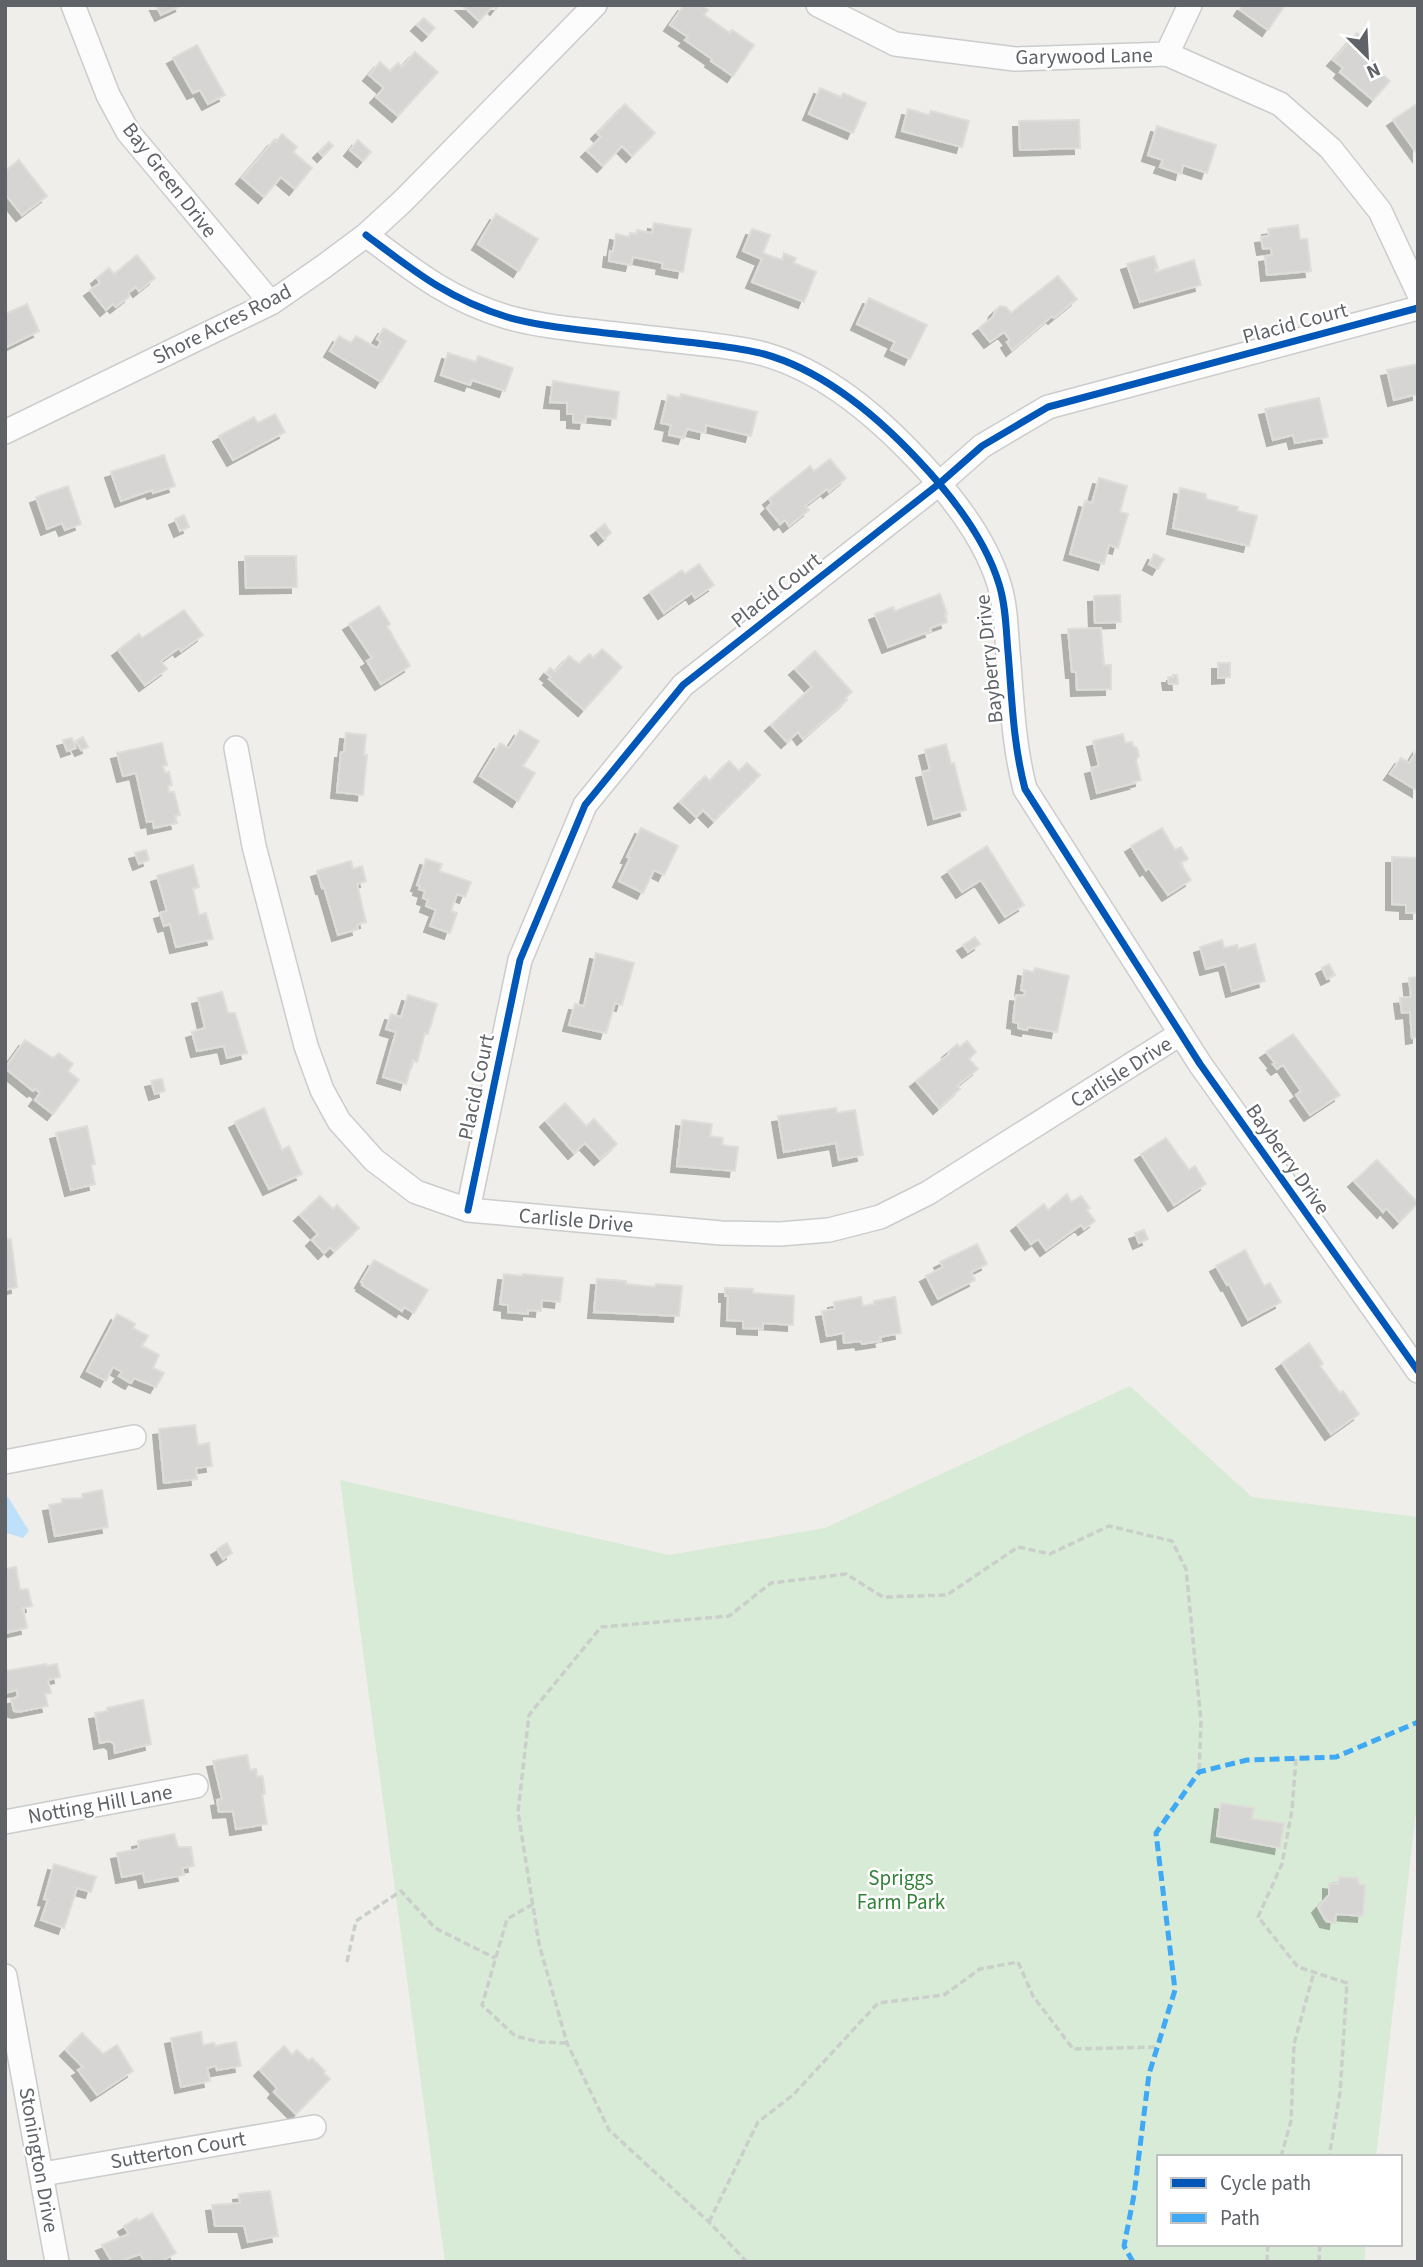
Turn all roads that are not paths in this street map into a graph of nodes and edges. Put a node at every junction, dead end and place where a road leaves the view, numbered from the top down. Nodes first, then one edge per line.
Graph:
1 (73, 5) edge
2 (595, 5) edge
3 (818, 5) edge
4 (1190, 5) edge
5 (1167, 54) junction
6 (366, 235) junction
7 (1418, 292) edge
8 (271, 303) junction
9 (1418, 308) edge
10 (5, 432) edge
11 (940, 483) junction
12 (236, 747) dead end
13 (1180, 1034) junction
14 (468, 1210) junction
15 (1415, 1360) edge
16 (134, 1437) dead end
17 (5, 1461) edge
18 (196, 1786) dead end
19 (5, 1822) edge
20 (5, 1976) edge
21 (314, 2127) dead end
22 (43, 2174) junction
23 (57, 2262) edge

1 - 8 street, Bay Green Drive
2 - 6 street, Shore Acres Road
3 - 5 street, Garywood Lane
4 - 5 street
5 - 7 street, Garywood Lane
6 - 8 street, Shore Acres Road
6 - 11 street, Bayberry Drive
8 - 10 street, Shore Acres Road
9 - 11 street, Placid Court
11 - 13 street, Bayberry Drive
11 - 14 street, Placid Court
12 - 14 street, Carlisle Drive
13 - 14 street, Carlisle Drive
13 - 15 street, Bayberry Drive
16 - 17 street
18 - 19 street, Notting Hill Lane
20 - 22 street, Stonington Drive
21 - 22 street, Sutterton Court
22 - 23 street, Stonington Drive

